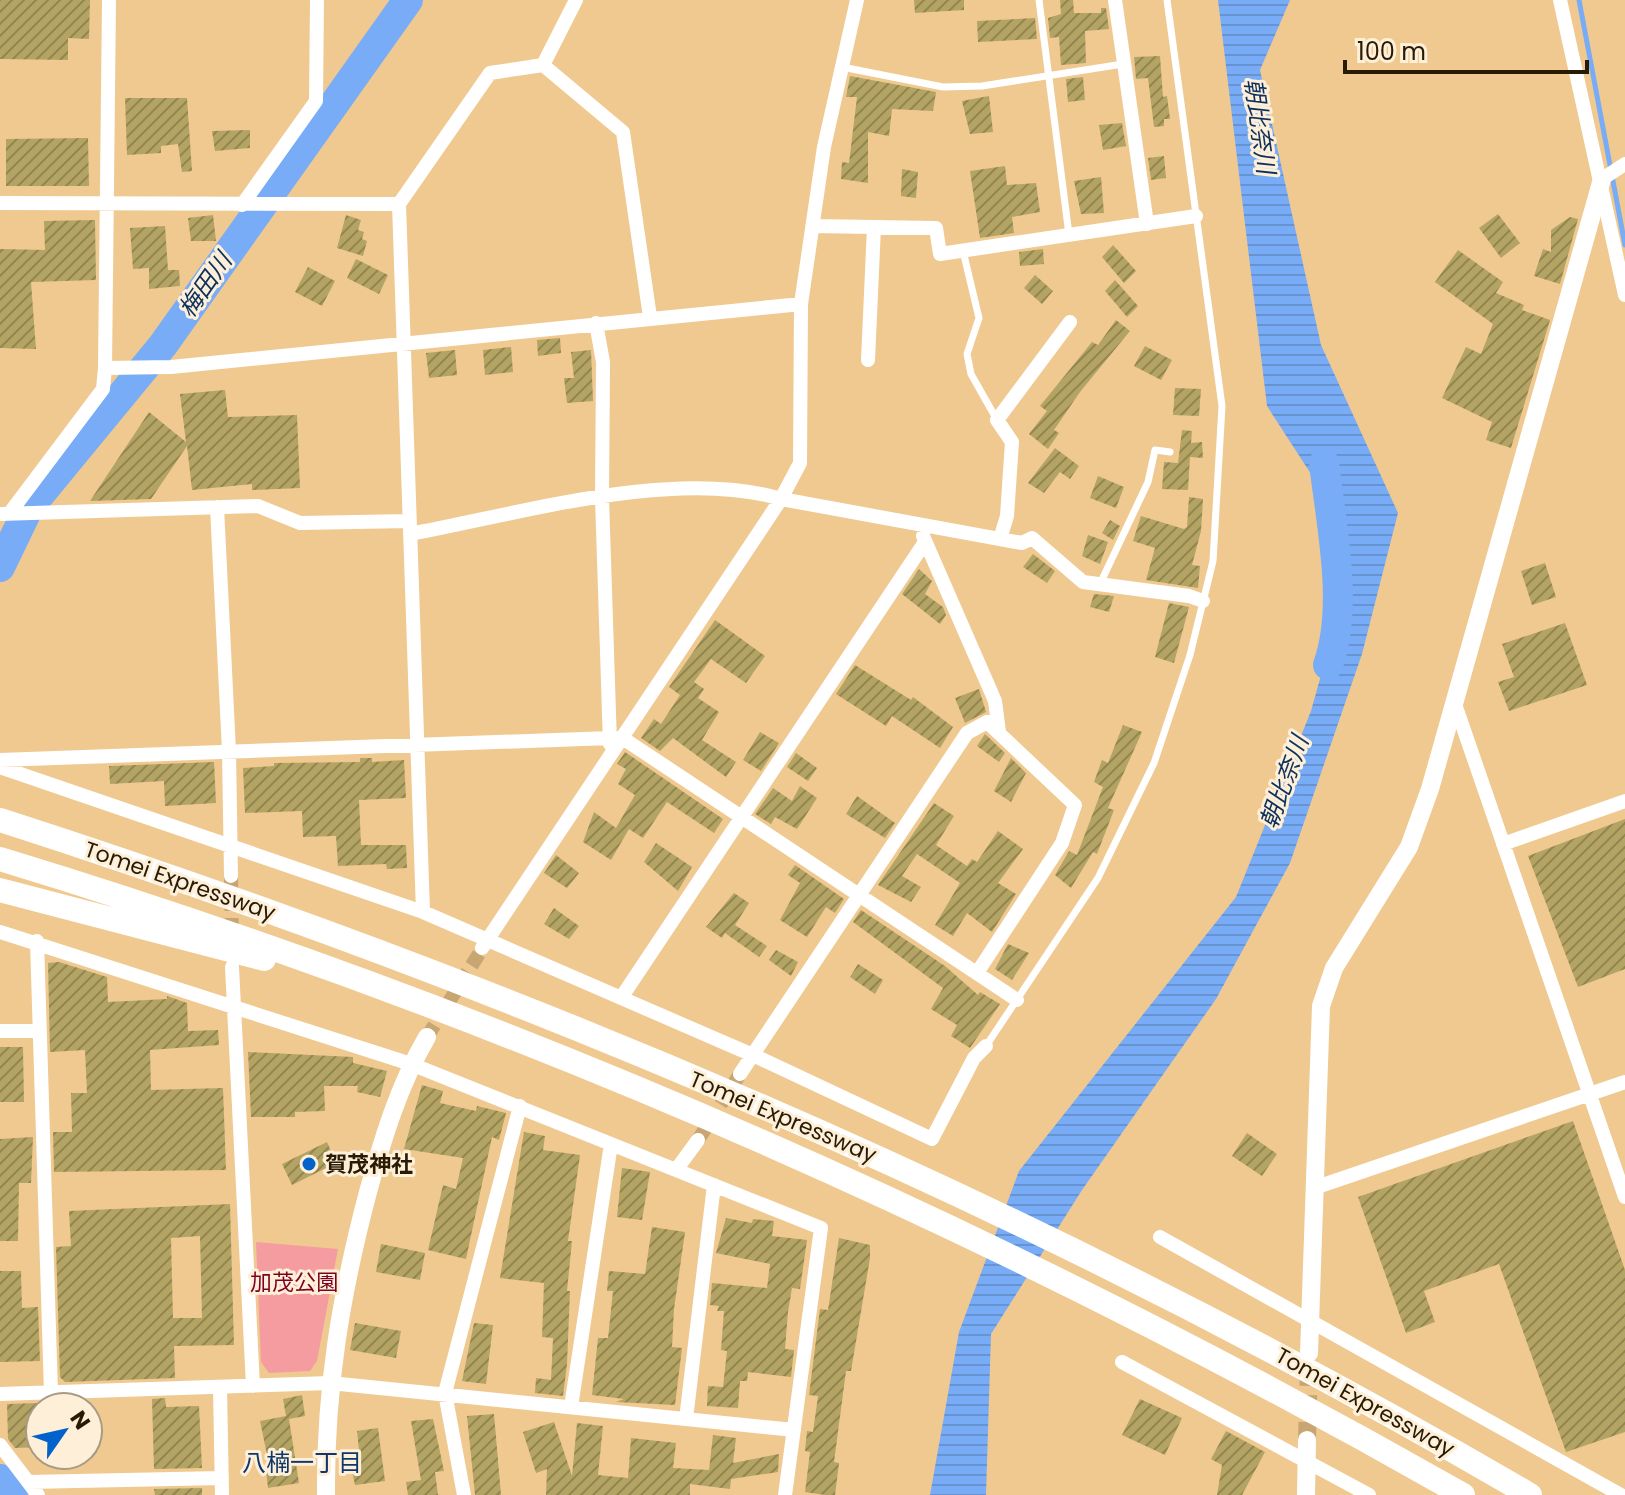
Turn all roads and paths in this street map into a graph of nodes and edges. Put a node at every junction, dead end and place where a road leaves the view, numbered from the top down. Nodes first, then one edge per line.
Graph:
1 (109, 0) edge
2 (317, 0) edge
3 (576, 0) edge
4 (857, 0) edge
5 (1039, 0) edge
6 (1115, 0) edge
7 (1167, 0) edge
8 (1560, 0) edge
9 (1126, 63) junction
10 (543, 65) junction
11 (842, 67) junction
12 (1048, 76) junction
13 (1625, 164) edge
14 (1602, 179) junction
15 (0, 203) edge
16 (107, 204) junction
17 (399, 204) junction
18 (242, 205) junction
19 (1196, 216) junction
20 (1147, 224) junction
21 (813, 226) junction
22 (874, 227) junction
23 (1069, 235) junction
24 (963, 251) junction
25 (1625, 295) edge
26 (801, 304) junction
27 (650, 317) junction
28 (1070, 322) dead end
29 (596, 323) junction
30 (405, 343) junction
31 (868, 360) dead end
32 (105, 368) junction
33 (997, 420) junction
34 (1170, 452) dead end
35 (602, 498) junction
36 (781, 499) junction
37 (217, 507) junction
38 (5, 514) edge
39 (918, 525) junction
40 (410, 528) junction
41 (1000, 539) junction
42 (925, 542) junction
43 (1100, 584) junction
44 (1203, 601) junction
45 (1455, 704) junction
46 (999, 732) junction
47 (416, 743) junction
48 (614, 743) junction
49 (229, 751) junction
50 (0, 760) edge
51 (0, 767) edge
52 (1625, 801) edge
53 (741, 817) junction
54 (0, 820) edge
55 (1503, 844) junction
56 (230, 847) junction
57 (0, 859) edge
58 (231, 876) tunnel mouth
59 (0, 890) edge
60 (861, 895) junction
61 (423, 912) junction
62 (0, 932) edge
63 (37, 941) junction
64 (484, 944) junction
65 (232, 967) dead end
66 (977, 973) junction
67 (391, 990) junction
68 (621, 998) junction
69 (1017, 1000) junction
70 (233, 1004) junction
71 (0, 1031) edge
72 (40, 1031) junction
73 (427, 1037) tunnel mouth
74 (986, 1046) joint
75 (755, 1056) junction
76 (411, 1064) junction
77 (740, 1074) tunnel mouth
78 (1625, 1082) edge
79 (1590, 1094) junction
80 (520, 1106) junction
81 (698, 1140) tunnel mouth
82 (611, 1144) junction
83 (676, 1170) junction
84 (714, 1185) junction
85 (1314, 1188) junction
86 (1625, 1197) edge
87 (1160, 1237) dead end
88 (1310, 1319) junction
89 (1309, 1353) tunnel mouth
90 (1122, 1362) dead end
91 (330, 1383) junction
92 (253, 1386) junction
93 (220, 1387) junction
94 (51, 1391) edge
95 (104, 1391) edge
96 (445, 1393) junction
97 (0, 1394) edge
98 (24, 1394) edge
99 (571, 1407) junction
100 (686, 1419) junction
101 (794, 1430) junction
102 (1307, 1440) tunnel mouth
103 (0, 1445) edge
104 (1307, 1459) junction
105 (222, 1478) junction
106 (28, 1482) junction
107 (38, 1495) edge
108 (222, 1495) edge
109 (326, 1495) edge
110 (464, 1495) edge
111 (785, 1495) edge
112 (1306, 1495) edge
113 (1369, 1495) edge
114 (1463, 1495) edge
115 (1530, 1495) edge
116 (1621, 1495) edge

1 - 16 street
2 - 18 street
3 - 10 street
4 - 11 street
5 - 12 lane
6 - 9 street
7 - 19 lane
8 - 14 street
9 - 12 lane
9 - 20 street
10 - 17 street
10 - 27 street
11 - 12 lane
11 - 21 street
12 - 23 lane
13 - 14 street
14 - 25 street
14 - 45 street
15 - 16 street
16 - 18 street
16 - 32 street
17 - 18 street
17 - 30 street
19 - 20 street
19 - 44 lane
20 - 23 street
21 - 22 street
21 - 26 street
22 - 24 street
22 - 31 street
23 - 24 street
24 - 33 lane
26 - 27 street
26 - 36 street
27 - 29 street
28 - 33 street
29 - 30 street
29 - 35 street
30 - 32 street
30 - 40 street
32 - 38 street
33 - 41 street
34 - 43 lane
35 - 36 street
35 - 40 street
35 - 48 street
36 - 39 street
36 - 48 street
37 - 38 street
37 - 40 street
37 - 49 street
39 - 41 street
39 - 42 street
40 - 47 street
41 - 43 street
42 - 46 street
42 - 53 street
43 - 44 street
44 - 69 lane
45 - 55 street
45 - 85 street
46 - 60 street
46 - 66 street
47 - 48 street
47 - 49 street
47 - 61 street
48 - 53 street
48 - 64 street
49 - 50 street
49 - 56 street
51 - 56 street
52 - 55 street
53 - 60 street
53 - 68 street
54 - 115 highway, Tomei Expressway
55 - 79 street
56 - 58 street
56 - 61 street
57 - 67 highway, Tomei Expressway
59 - 67 highway
60 - 66 street
60 - 75 street
61 - 64 street
62 - 63 street
63 - 70 street
63 - 72 street
64 - 68 street
65 - 70 street
66 - 69 street
67 - 114 highway, Tomei Expressway
68 - 75 street
69 - 74 lane
70 - 76 street
70 - 92 street
71 - 72 street
72 - 94 street
73 - 76 street
74 - 75 street
75 - 77 street
76 - 80 street
76 - 91 street
78 - 79 street
79 - 85 street
79 - 86 street
80 - 82 street
80 - 96 street
81 - 83 street
82 - 83 street
82 - 99 street
83 - 84 street
84 - 100 street
84 - 101 street
85 - 88 street
87 - 88 street
88 - 89 street
88 - 116 street
90 - 104 street
91 - 92 street
91 - 96 street
91 - 109 street
92 - 93 street
93 - 95 street
93 - 105 street
96 - 99 street
96 - 110 street
97 - 98 street
99 - 100 street
100 - 101 street
101 - 111 street
102 - 104 street
103 - 106 street
104 - 112 street
104 - 113 street
105 - 106 street
105 - 108 street
106 - 107 street

